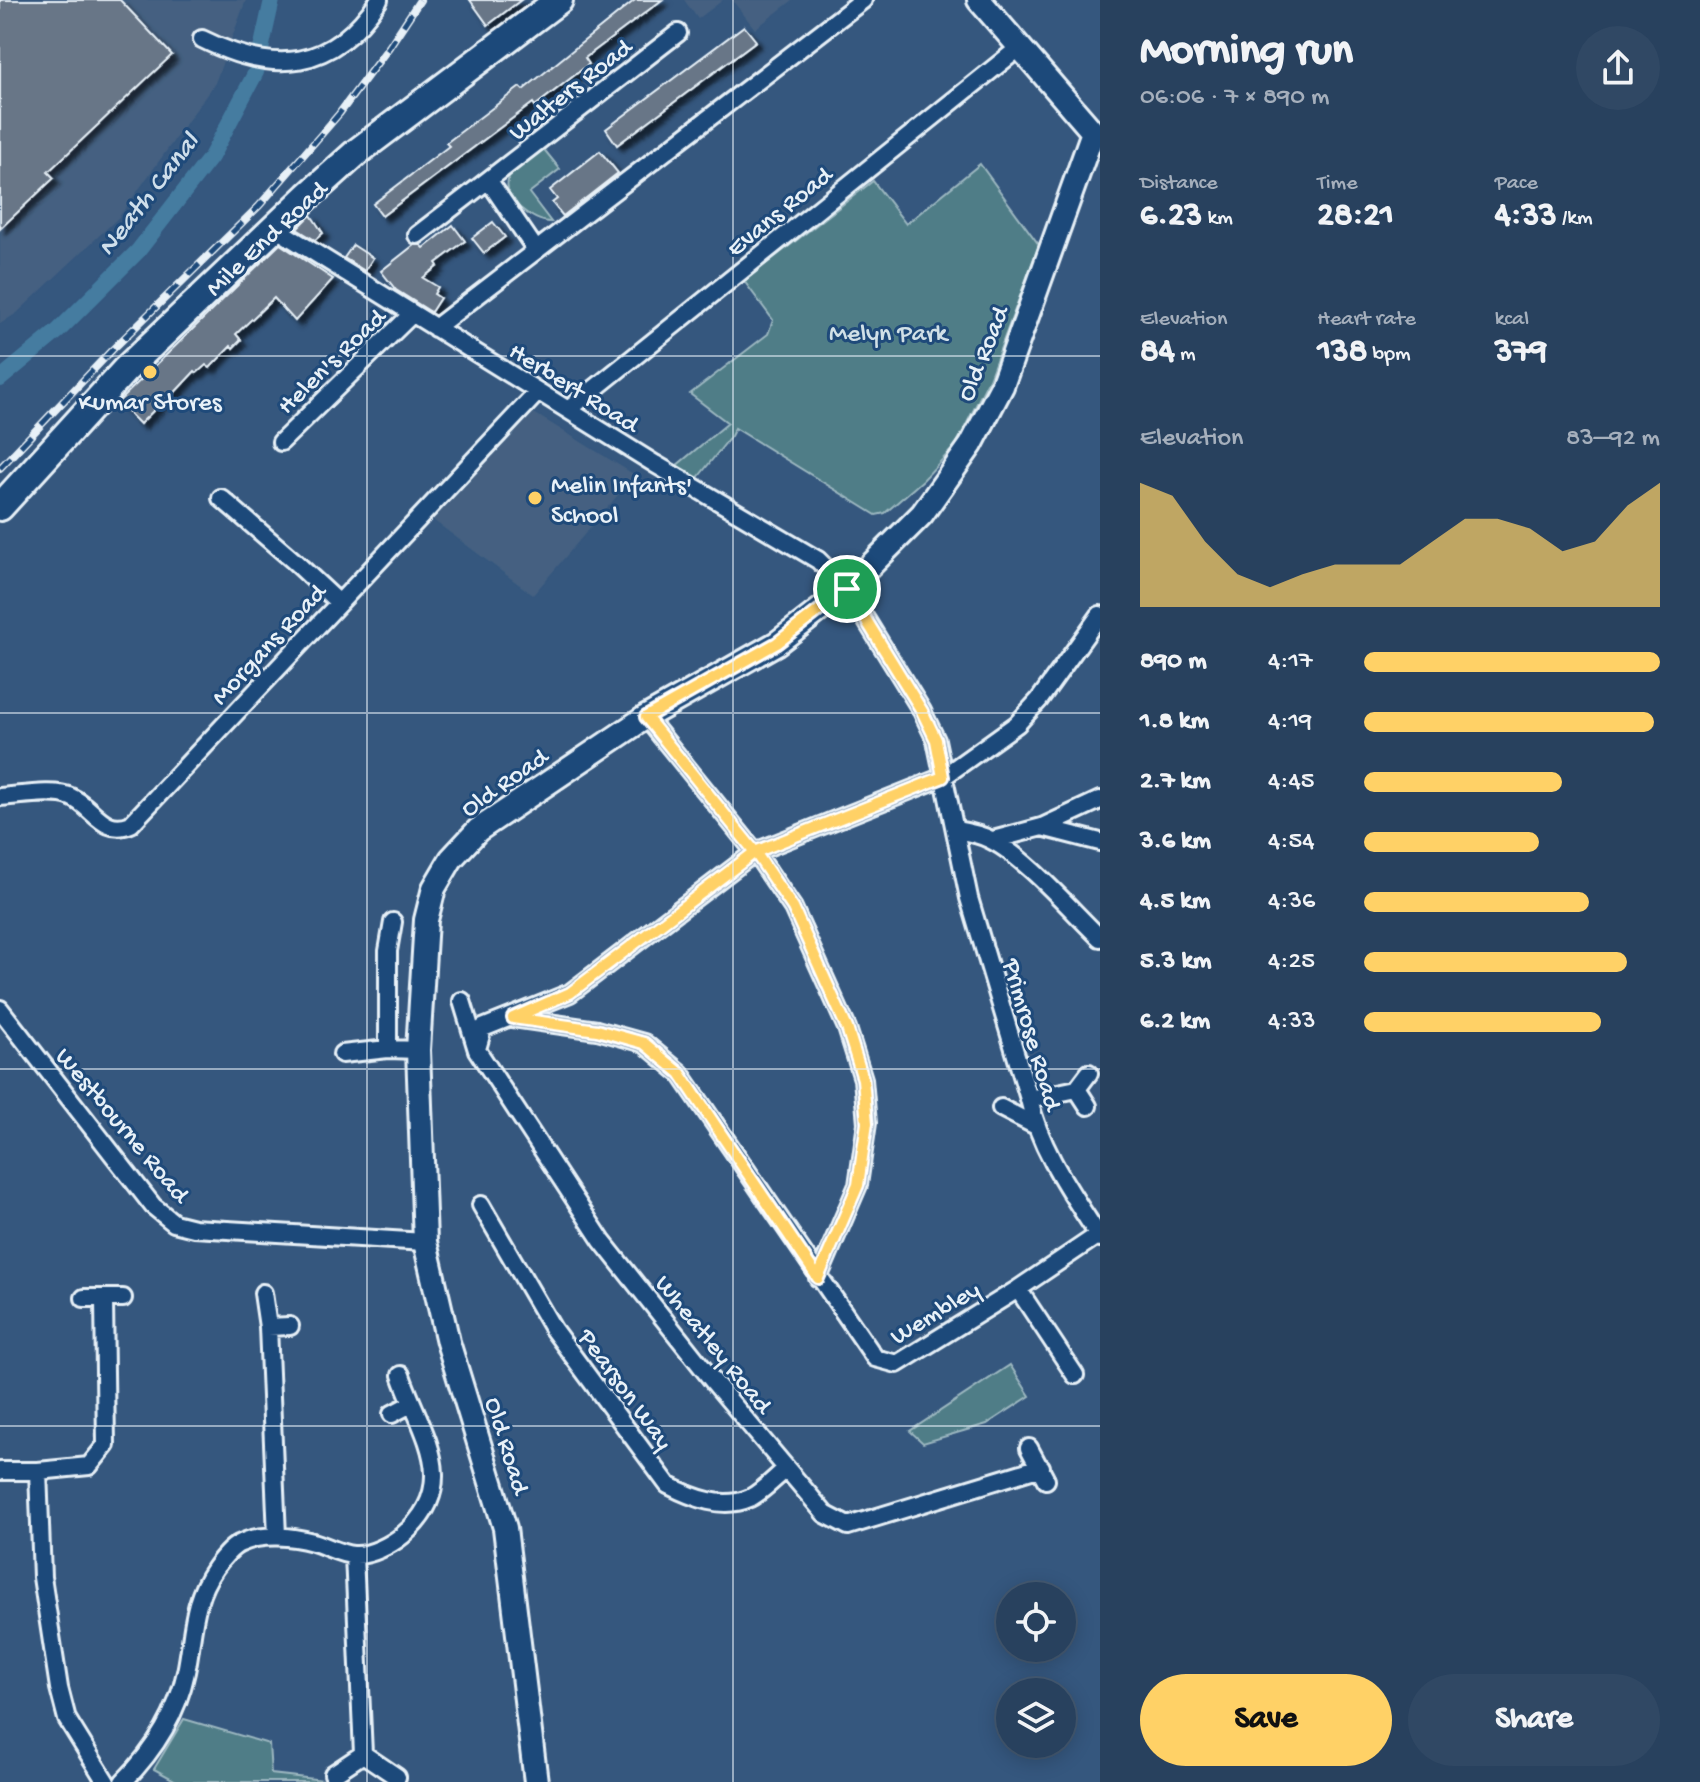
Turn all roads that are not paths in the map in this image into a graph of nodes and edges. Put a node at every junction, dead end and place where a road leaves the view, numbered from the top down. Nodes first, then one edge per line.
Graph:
1 (379, 0) edge
2 (559, 0) edge
3 (863, 0) edge
4 (979, 0) edge
5 (678, 33) dead end
6 (202, 39) dead end
7 (1019, 48) junction
8 (1096, 125) edge
9 (489, 181) junction
10 (275, 228) junction
11 (417, 235) dead end
12 (536, 250) junction
13 (412, 314) junction
14 (435, 328) junction
15 (538, 392) junction
16 (568, 410) junction
17 (281, 442) dead end
18 (221, 498) dead end
19 (0, 507) edge
20 (847, 589) junction
21 (338, 602) junction
22 (1100, 615) edge
23 (646, 717) junction
24 (943, 777) junction
25 (0, 797) edge
26 (1100, 800) edge
27 (1042, 827) junction
28 (955, 830) junction
29 (993, 840) junction
30 (1100, 842) edge
31 (755, 852) junction
32 (393, 922) dead end
33 (1100, 938) edge
34 (462, 1001) dead end
35 (0, 1009) edge
36 (513, 1018) junction
37 (388, 1049) junction
38 (418, 1050) junction
39 (477, 1050) junction
40 (342, 1054) dead end
41 (1089, 1073) dead end
42 (1077, 1089) junction
43 (1029, 1099) junction
44 (1088, 1106) dead end
45 (1001, 1108) dead end
46 (1034, 1125) junction
47 (481, 1205) dead end
48 (1099, 1236) edge
49 (425, 1242) junction
50 (818, 1278) junction
51 (1018, 1289) junction
52 (263, 1293) dead end
53 (84, 1298) dead end
54 (123, 1298) dead end
55 (104, 1300) junction
56 (290, 1326) dead end
57 (268, 1327) junction
58 (401, 1375) dead end
59 (1075, 1375) dead end
60 (411, 1404) junction
61 (392, 1414) dead end
62 (1029, 1448) dead end
63 (786, 1469) junction
64 (0, 1471) edge
65 (38, 1471) junction
66 (277, 1536) junction
67 (354, 1555) junction
68 (363, 1754) junction
69 (333, 1774) dead end
70 (397, 1777) dead end
71 (106, 1782) edge
72 (123, 1782) edge
73 (536, 1782) edge

1 - 6 street
2 - 10 main road, Mile End Road
3 - 12 street
4 - 7 street
5 - 9 street, Walters Road
7 - 8 street
7 - 16 street, Evans Road
8 - 20 street, Old Road
9 - 11 street, Walters Road
9 - 12 street
10 - 13 street, Herbert Road
10 - 19 main road, Mile End Road
12 - 14 street
13 - 14 street, Herbert Road
13 - 17 street, Helen's Road
14 - 15 street, Herbert Road
15 - 16 street, Herbert Road
15 - 21 street, Morgans Road
16 - 20 street, Herbert Road
18 - 21 street
20 - 23 street, Old Road
20 - 24 street, Herbert Road
21 - 25 street, Morgans Road
22 - 24 street
23 - 31 street
23 - 38 street, Old Road
24 - 28 street, Primrose Road
24 - 31 street
26 - 27 street
27 - 29 street
27 - 30 street
28 - 29 street
28 - 43 street, Primrose Road
29 - 33 street
31 - 36 street
31 - 50 street
32 - 37 street
34 - 39 street, Wheatley Road
35 - 49 street, Westbourne Road
36 - 39 street
36 - 50 street, Wembley
37 - 38 street
37 - 40 street
38 - 49 street, Old Road
39 - 63 street, Wheatley Road
41 - 42 street
42 - 43 street
42 - 44 street
43 - 46 street, Primrose Road
45 - 46 street
46 - 48 street, Primrose Road
47 - 63 street, Pearson Way
48 - 51 street, Wembley
49 - 73 street, Old Road
50 - 51 street, Wembley
51 - 59 street
52 - 57 street
53 - 55 street
54 - 55 street
55 - 65 street
56 - 57 street
57 - 66 street
58 - 60 street
60 - 61 street
60 - 67 street
62 - 63 street, Wheatley Road
64 - 65 street
65 - 71 street
66 - 67 street
66 - 72 street
67 - 68 street
68 - 69 street
68 - 70 street

